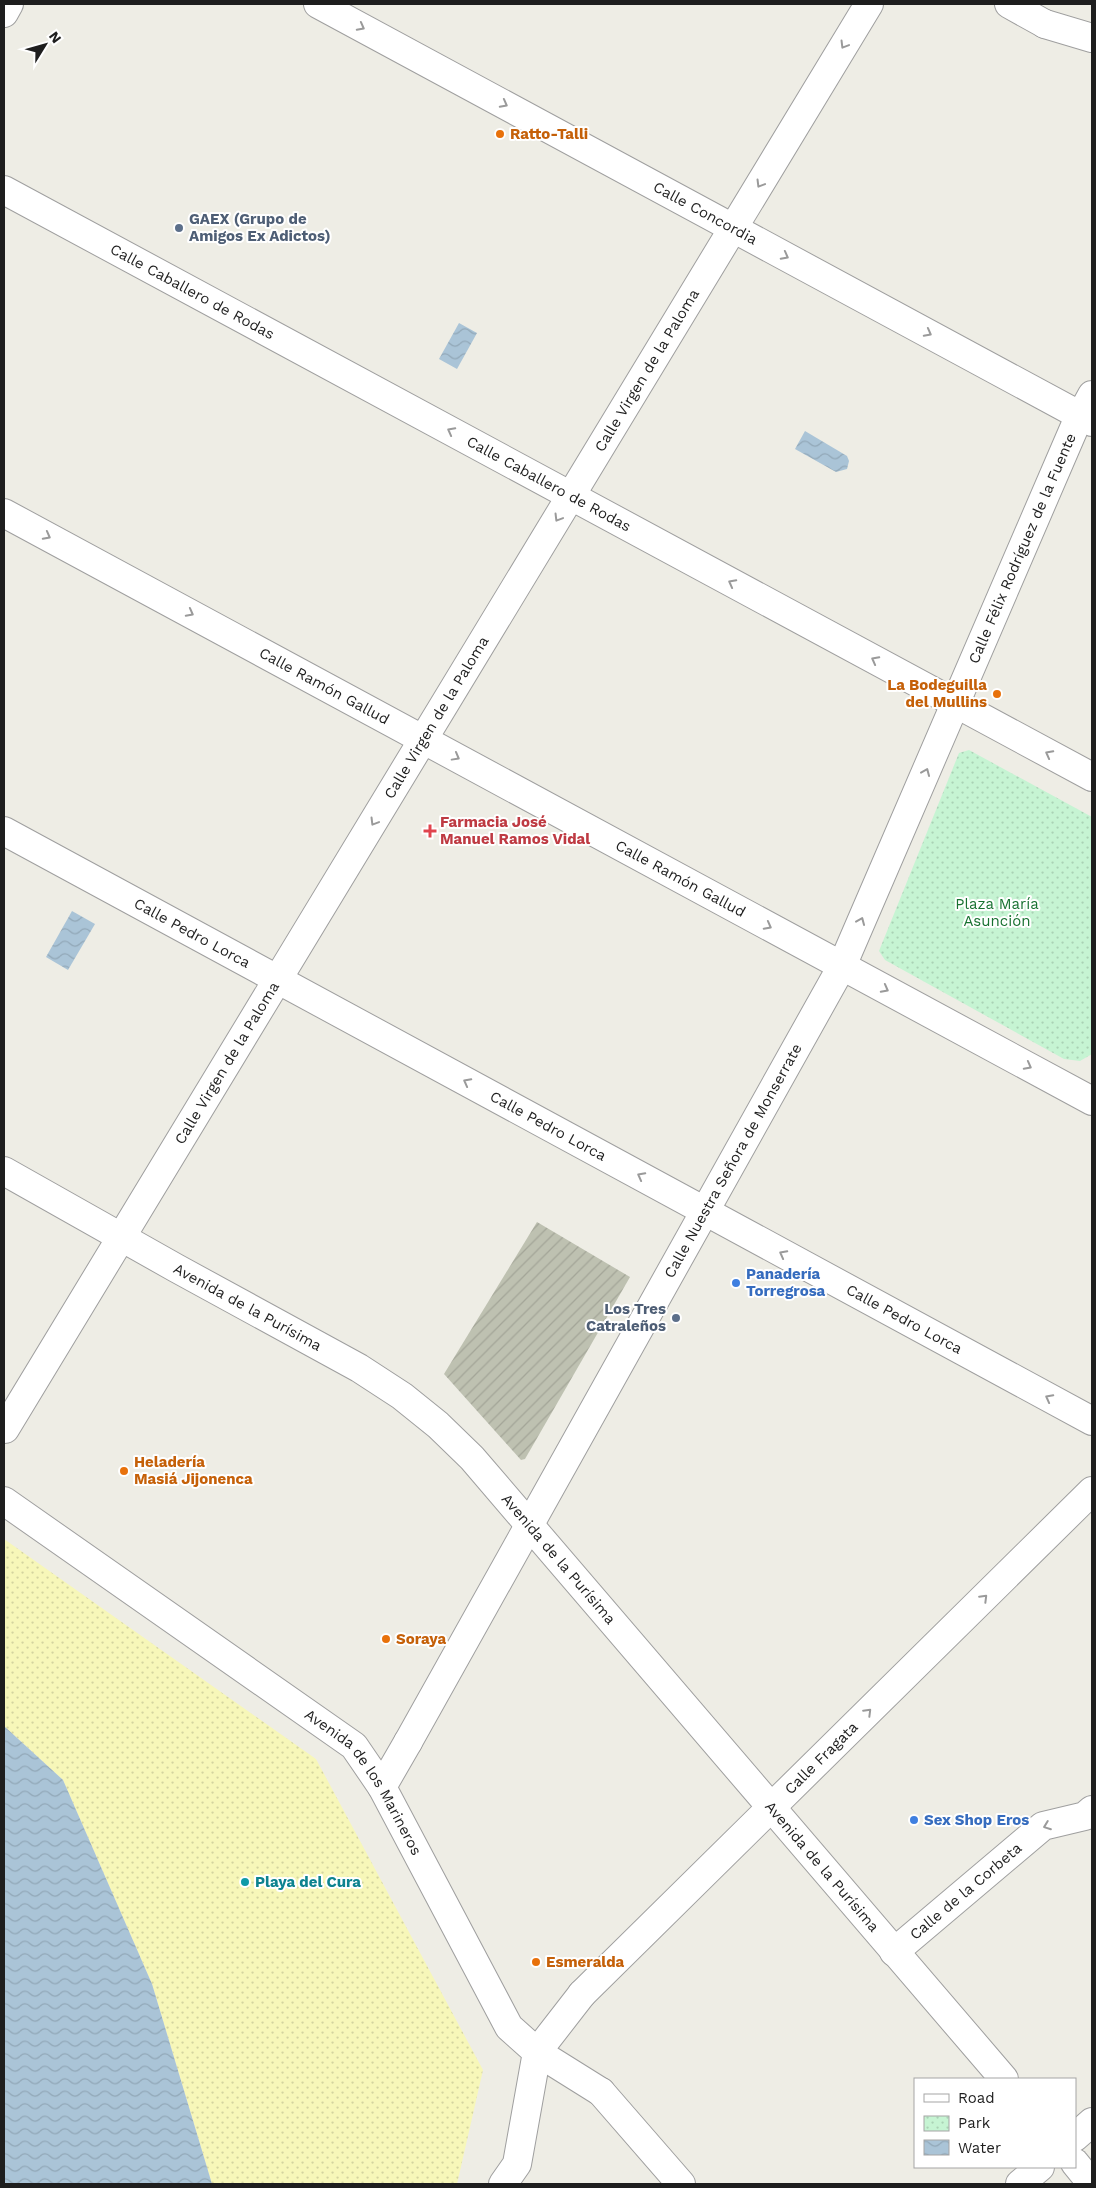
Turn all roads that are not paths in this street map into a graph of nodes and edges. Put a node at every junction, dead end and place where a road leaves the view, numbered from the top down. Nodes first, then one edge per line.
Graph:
1 (9, 4) edge
2 (318, 4) edge
3 (869, 4) edge
4 (1009, 4) edge
5 (4, 13) edge
6 (1092, 38) edge
7 (4, 190) edge
8 (733, 228) junction
9 (1088, 411) edge
10 (571, 495) junction
11 (4, 513) edge
12 (955, 703) junction
13 (423, 740) junction
14 (1092, 777) edge
15 (4, 831) edge
16 (842, 966) junction
17 (278, 979) junction
18 (1092, 1101) edge
19 (4, 1172) edge
20 (705, 1211) junction
21 (121, 1238) junction
22 (1092, 1421) edge
23 (4, 1430) edge
24 (1092, 1491) edge
25 (4, 1501) edge
26 (529, 1524) junction
27 (382, 1787) junction
28 (771, 1807) junction
29 (1092, 1810) edge
30 (894, 1952) junction
31 (537, 2052) junction
32 (1003, 2078) edge
33 (1092, 2122) edge
34 (1076, 2136) edge
35 (1076, 2164) edge
36 (1039, 2168) edge
37 (503, 2184) edge
38 (681, 2184) edge
39 (1020, 2184) edge
40 (1092, 2184) edge

1 - 5 street
2 -> 8 street, Calle Concordia
3 -> 8 street, Calle Virgen de la Paloma
4 - 6 street
10 -> 7 street, Calle Caballero de Rodas
8 -> 9 street, Calle Concordia
8 - 10 street, Calle Virgen de la Paloma
9 - 12 street, Calle Félix Rodríguez de la Fuente
12 -> 10 street, Calle Caballero de Rodas
10 -> 13 street, Calle Virgen de la Paloma
11 -> 13 street, Calle Ramón Gallud
14 -> 12 street, Calle Caballero de Rodas
16 -> 12 street, Calle Nuestra Señora de Monserrate
13 -> 16 street, Calle Ramón Gallud
13 -> 17 street, Calle Virgen de la Paloma
15 - 17 street, Calle Pedro Lorca
16 -> 18 street, Calle Ramón Gallud
16 - 20 street, Calle Nuestra Señora de Monserrate
20 -> 17 street, Calle Pedro Lorca
17 - 21 street, Calle Virgen de la Paloma
19 - 21 street, Avenida de la Purísima
22 -> 20 street, Calle Pedro Lorca
20 - 26 street, Calle Nuestra Señora de Monserrate
21 - 23 street, Calle Virgen de la Paloma
21 - 26 street, Avenida de la Purísima
28 -> 24 street, Calle Fragata
25 - 27 street, Avenida de los Marineros
26 - 27 street, Calle Nuestra Señora de Monserrate
26 - 28 street, Avenida de la Purísima
27 - 31 street, Avenida de los Marineros
28 - 30 street, Avenida de la Purísima
28 - 31 street, Calle Fragata
29 -> 30 street, Calle de la Corbeta
30 - 32 street, Avenida de la Purísima
31 - 37 street
31 - 38 street, Avenida de los Marineros
33 - 34 street
35 - 40 street
36 - 39 street

